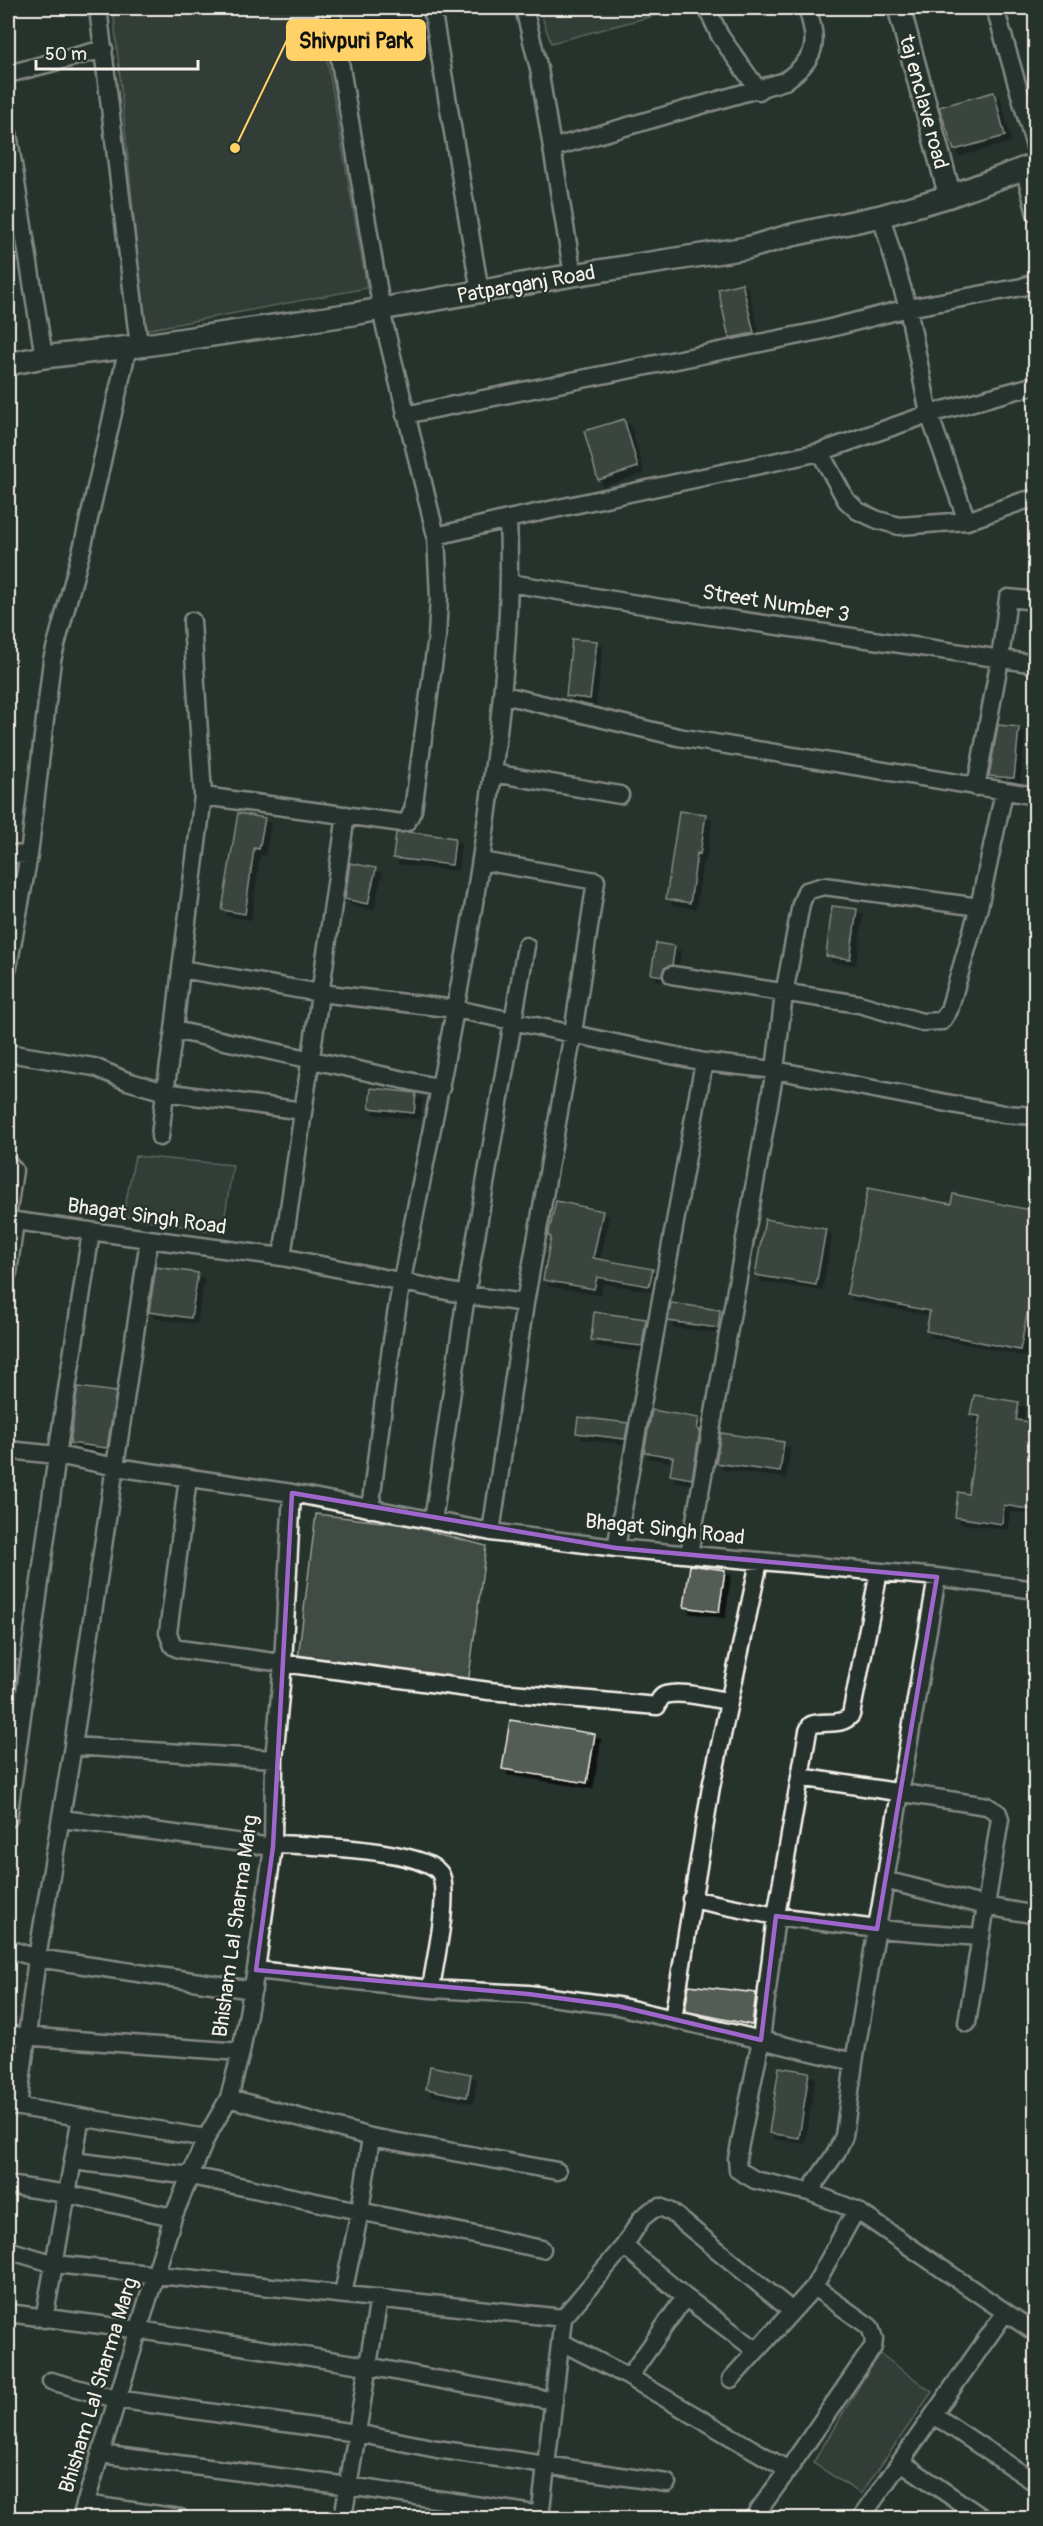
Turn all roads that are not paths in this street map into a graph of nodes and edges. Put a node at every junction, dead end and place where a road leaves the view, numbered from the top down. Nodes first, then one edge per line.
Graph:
1 (98, 8) edge
2 (331, 8) edge
3 (432, 8) edge
4 (524, 8) edge
5 (707, 8) edge
6 (807, 8) edge
7 (899, 8) edge
8 (995, 8) edge
9 (104, 49) junction
10 (8, 74) edge
11 (759, 91) junction
12 (8, 134) edge
13 (552, 148) junction
14 (1035, 150) edge
15 (1030, 166) edge
16 (950, 196) junction
17 (1035, 214) edge
18 (881, 216) junction
19 (573, 275) junction
20 (1035, 282) edge
21 (480, 292) junction
22 (383, 308) junction
23 (908, 308) junction
24 (133, 347) junction
25 (44, 357) junction
26 (8, 364) edge
27 (1035, 386) edge
28 (929, 414) junction
29 (405, 415) junction
30 (820, 452) junction
31 (1035, 499) edge
32 (508, 519) junction
33 (967, 522) junction
34 (436, 536) junction
35 (510, 583) junction
36 (1035, 601) edge
37 (192, 621) dead end
38 (1000, 659) junction
39 (1035, 664) edge
40 (504, 695) junction
41 (493, 773) junction
42 (976, 787) junction
43 (1004, 792) junction
44 (620, 795) dead end
45 (203, 796) junction
46 (1035, 796) edge
47 (346, 815) junction
48 (8, 854) edge
49 (29, 855) junction
50 (482, 861) junction
51 (979, 907) junction
52 (526, 946) dead end
53 (8, 967) edge
54 (181, 969) junction
55 (672, 975) dead end
56 (320, 993) junction
57 (784, 994) junction
58 (456, 1009) junction
59 (512, 1021) junction
60 (174, 1030) junction
61 (573, 1033) junction
62 (8, 1053) edge
63 (309, 1061) junction
64 (704, 1062) junction
65 (775, 1070) junction
66 (441, 1088) junction
67 (165, 1092) junction
68 (303, 1111) junction
69 (1035, 1116) edge
70 (160, 1137) dead end
71 (8, 1164) edge
72 (10, 1218) edge
73 (92, 1232) junction
74 (148, 1240) junction
75 (282, 1257) junction
76 (8, 1272) edge
77 (402, 1283) junction
78 (466, 1295) junction
79 (525, 1303) junction
80 (8, 1450) edge
81 (57, 1455) junction
82 (116, 1467) junction
83 (188, 1478) junction
84 (292, 1493) junction
85 (370, 1509) junction
86 (433, 1521) junction
87 (491, 1532) junction
88 (616, 1548) junction
89 (689, 1554) junction
90 (759, 1562) junction
91 (879, 1572) junction
92 (937, 1577) junction
93 (1035, 1590) edge
94 (282, 1664) junction
95 (729, 1701) junction
96 (74, 1746) junction
97 (274, 1759) junction
98 (800, 1777) junction
99 (900, 1794) junction
100 (8, 1819) edge
101 (62, 1819) junction
102 (273, 1847) junction
103 (885, 1880) junction
104 (692, 1899) junction
105 (986, 1906) junction
106 (1035, 1915) edge
107 (776, 1916) junction
108 (877, 1929) junction
109 (979, 1937) junction
110 (8, 1949) edge
111 (38, 1958) junction
112 (256, 1970) junction
113 (431, 1989) junction
114 (253, 1990) junction
115 (673, 2019) junction
116 (967, 2023) dead end
117 (8, 2035) edge
118 (29, 2036) junction
119 (761, 2040) junction
120 (241, 2052) junction
121 (854, 2062) junction
122 (229, 2098) junction
123 (13, 2105) edge
124 (81, 2117) junction
125 (207, 2138) junction
126 (370, 2138) junction
127 (73, 2161) junction
128 (556, 2171) dead end
129 (191, 2176) junction
130 (8, 2185) edge
131 (809, 2192) junction
132 (67, 2194) junction
133 (856, 2210) junction
134 (360, 2211) junction
135 (173, 2217) junction
136 (624, 2246) junction
137 (542, 2249) dead end
138 (8, 2250) edge
139 (55, 2264) junction
140 (155, 2276) junction
141 (813, 2287) junction
142 (344, 2294) junction
143 (685, 2297) junction
144 (379, 2298) junction
145 (792, 2311) junction
146 (8, 2313) edge
147 (1005, 2313) junction
148 (563, 2318) junction
149 (44, 2319) junction
150 (140, 2330) junction
151 (1035, 2333) edge
152 (561, 2342) junction
153 (756, 2350) junction
154 (367, 2366) junction
155 (629, 2377) junction
156 (730, 2379) dead end
157 (51, 2381) dead end
158 (116, 2399) junction
159 (554, 2401) junction
160 (934, 2415) junction
161 (356, 2433) junction
162 (100, 2454) junction
163 (900, 2462) junction
164 (546, 2465) junction
165 (789, 2470) junction
166 (667, 2483) dead end
167 (1035, 2483) edge
168 (349, 2486) junction
169 (83, 2511) edge
170 (540, 2517) edge
171 (180, 2518) edge
172 (343, 2518) edge
173 (753, 2518) edge
174 (861, 2518) edge
175 (983, 2518) edge

1 - 9 street
2 - 22 street
3 - 21 street
4 - 13 street
5 - 11 street
6 - 11 street
7 - 16 street, taj enclave road
8 - 14 street
9 - 10 street
9 - 24 street
11 - 13 street
12 - 25 street
13 - 19 street
15 - 16 street, Patparganj Road
15 - 17 street
16 - 18 street, Patparganj Road
18 - 19 street, Patparganj Road
18 - 23 street
19 - 21 street, Patparganj Road
20 - 23 street
21 - 22 street, Patparganj Road
22 - 24 street, Patparganj Road
22 - 29 street
23 - 28 street
23 - 29 street
24 - 25 street, Patparganj Road
24 - 49 street
25 - 26 street, Patparganj Road
27 - 28 street
28 - 30 street
28 - 33 street
29 - 34 street
30 - 32 street
30 - 33 street
31 - 33 street
32 - 34 street
32 - 35 street
34 - 47 street
35 - 38 street, Street Number 3
35 - 40 street
36 - 38 street
37 - 45 street
38 - 39 street, Street Number 3
38 - 42 street
40 - 41 street
40 - 42 street
41 - 44 street
41 - 50 street
42 - 43 street
43 - 46 street
43 - 51 street
45 - 47 street
45 - 54 street
47 - 56 street
48 - 49 street
49 - 53 street
50 - 58 street
50 - 61 street
51 - 57 street
51 - 57 street
52 - 59 street
54 - 56 street
54 - 60 street
55 - 57 street
56 - 58 street
56 - 63 street
57 - 65 street
58 - 59 street
58 - 66 street
59 - 61 street
59 - 78 street
60 - 63 street
60 - 67 street
61 - 64 street
61 - 79 street
62 - 67 street
63 - 66 street
63 - 68 street
64 - 65 street
64 - 88 street
65 - 69 street
65 - 89 street
66 - 77 street
67 - 68 street
67 - 70 street
68 - 75 street
71 - 72 street
72 - 73 street, Bhagat Singh Road
72 - 76 street
73 - 74 street, Bhagat Singh Road
73 - 81 street
74 - 75 street, Bhagat Singh Road
74 - 82 street
75 - 77 street, Bhagat Singh Road
77 - 78 street, Bhagat Singh Road
77 - 85 street
78 - 79 street, Bhagat Singh Road
78 - 86 street
79 - 87 street
80 - 81 street, Bhagat Singh Road
81 - 82 street, Bhagat Singh Road
81 - 100 street
82 - 83 street, Bhagat Singh Road
82 - 96 street
83 - 84 street, Bhagat Singh Road
83 - 94 street
84 - 85 street, Bhagat Singh Road
84 - 94 street, Bhisham Lal Sharma Marg
85 - 86 street, Bhagat Singh Road
86 - 87 street, Bhagat Singh Road
87 - 88 street, Bhagat Singh Road
88 - 89 street, Bhagat Singh Road
89 - 90 street, Bhagat Singh Road
90 - 91 street, Bhagat Singh Road
90 - 95 street
91 - 92 street, Bhagat Singh Road
91 - 98 street
92 - 93 street, Bhagat Singh Road
92 - 99 street
94 - 95 street
94 - 97 street, Bhisham Lal Sharma Marg
95 - 104 street
96 - 97 street
96 - 101 street
97 - 102 street, Bhisham Lal Sharma Marg
98 - 99 street
98 - 107 street
99 - 103 street
99 - 105 street
101 - 102 street
101 - 111 street
102 - 112 street, Bhisham Lal Sharma Marg
102 - 113 street
103 - 105 street
103 - 108 street
104 - 107 street
104 - 115 street
105 - 106 street
105 - 109 street
107 - 108 street
107 - 119 street
108 - 109 street
108 - 121 street
109 - 116 street
110 - 111 street
111 - 114 street
111 - 118 street
112 - 113 street
112 - 114 street, Bhisham Lal Sharma Marg
113 - 115 street
114 - 120 street, Bhisham Lal Sharma Marg
115 - 119 street
117 - 118 street
118 - 120 street
118 - 123 street
119 - 121 street
119 - 131 street
120 - 122 street, Bhisham Lal Sharma Marg
121 - 131 street
122 - 125 street, Bhisham Lal Sharma Marg
122 - 126 street
123 - 124 street
124 - 125 street
124 - 127 street
125 - 129 street, Bhisham Lal Sharma Marg
126 - 128 street
126 - 134 street
127 - 129 street
127 - 132 street
129 - 134 street
129 - 135 street, Bhisham Lal Sharma Marg
130 - 132 street
131 - 133 street
132 - 135 street
132 - 139 street
133 - 141 street
133 - 147 street
134 - 137 street
134 - 142 street
135 - 140 street, Bhisham Lal Sharma Marg
136 - 143 street
136 - 145 street
136 - 148 street
138 - 139 street
139 - 140 street
139 - 149 street
140 - 142 street
140 - 150 street, Bhisham Lal Sharma Marg
141 - 145 street
141 - 165 street
142 - 144 street
143 - 153 street
143 - 155 street
144 - 148 street
144 - 154 street
145 - 153 street
146 - 149 street
147 - 151 street
147 - 160 street
148 - 152 street
149 - 150 street
150 - 154 street
150 - 158 street, Bhisham Lal Sharma Marg
152 - 155 street
152 - 159 street
153 - 156 street
154 - 159 street
154 - 161 street
155 - 165 street
157 - 158 street
158 - 161 street
158 - 162 street, Bhisham Lal Sharma Marg
159 - 164 street
160 - 163 street
160 - 167 street
161 - 164 street
161 - 168 street
162 - 168 street
162 - 169 street, Bhisham Lal Sharma Marg
163 - 174 street
163 - 175 street
164 - 166 street
164 - 170 street
165 - 173 street
168 - 170 street
168 - 172 street
169 - 171 street

